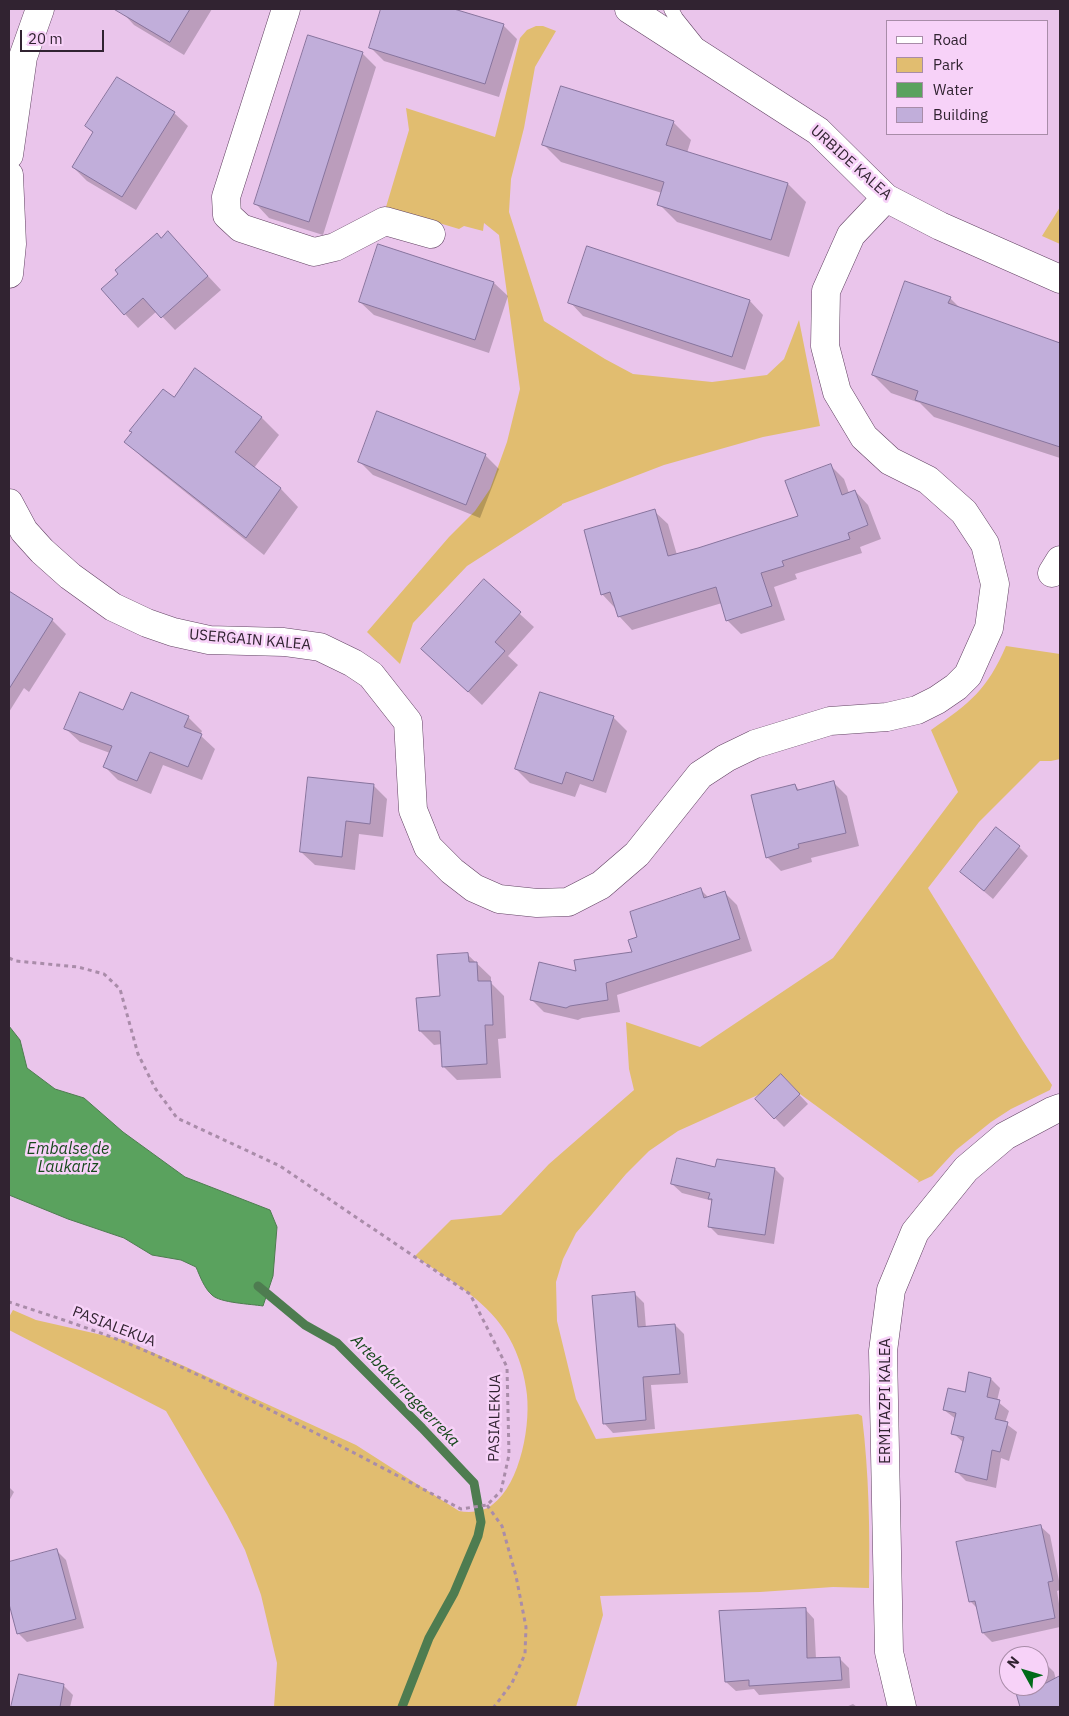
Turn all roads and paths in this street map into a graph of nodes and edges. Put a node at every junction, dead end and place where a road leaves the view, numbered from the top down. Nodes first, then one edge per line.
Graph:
1 (40, 9) edge
2 (286, 9) edge
3 (629, 9) edge
4 (671, 9) edge
5 (713, 63) junction
6 (9, 155) edge
7 (9, 175) edge
8 (886, 198) junction
9 (431, 234) dead end
10 (9, 274) edge
11 (1060, 279) edge
12 (9, 503) edge
13 (9, 958) edge
14 (1060, 1108) edge
15 (9, 1302) edge
16 (487, 1504) junction
17 (494, 1707) edge
18 (902, 1707) edge

1 - 6 street
2 - 9 street
3 - 5 street, URBIDE KALEA
4 - 5 lane
5 - 8 street, URBIDE KALEA
7 - 10 street
8 - 11 street, URBIDE KALEA
8 - 12 street, USERGAIN KALEA
13 - 16 path, PASIALEKUA
14 - 18 street, ERMITAZPI KALEA
15 - 16 path, PASIALEKUA
16 - 17 path

